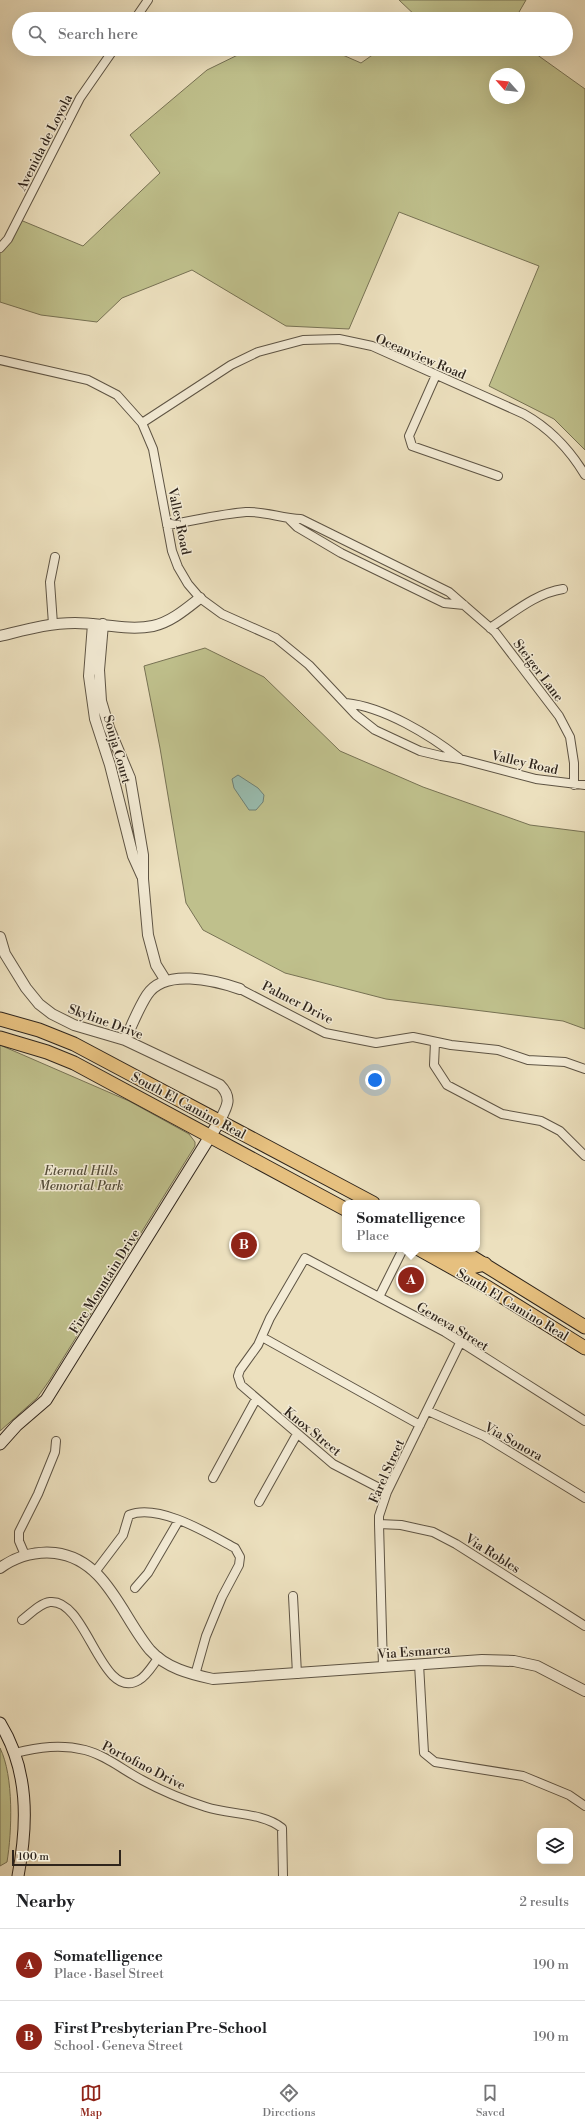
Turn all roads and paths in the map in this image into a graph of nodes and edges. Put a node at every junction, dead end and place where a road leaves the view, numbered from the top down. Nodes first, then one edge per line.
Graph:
1 (148, 0) edge
2 (140, 12) edge
3 (109, 56) edge
4 (0, 248) edge
5 (0, 360) edge
6 (436, 375) junction
7 (142, 423) junction
8 (585, 475) edge
9 (498, 476) dead end
10 (289, 519) junction
11 (167, 525) junction
12 (55, 557) dead end
13 (563, 589) dead end
14 (200, 598) junction
15 (464, 605) junction
16 (54, 624) junction
17 (98, 624) junction
18 (490, 628) junction
19 (0, 636) edge
20 (346, 703) junction
21 (460, 759) junction
22 (574, 785) junction
23 (585, 785) edge
24 (143, 879) junction
25 (0, 937) edge
26 (166, 981) junction
27 (240, 989) joint
28 (0, 1019) edge
29 (0, 1038) edge
30 (125, 1040) junction
31 (435, 1042) junction
32 (585, 1069) edge
33 (219, 1122) junction
34 (210, 1137) junction
35 (585, 1156) edge
36 (367, 1200) edge
37 (342, 1207) edge
38 (402, 1252) edge
39 (423, 1252) edge
40 (444, 1252) edge
41 (463, 1252) edge
42 (485, 1264) junction
43 (379, 1297) junction
44 (585, 1326) edge
45 (262, 1337) junction
46 (460, 1343) junction
47 (585, 1348) edge
48 (253, 1397) junction
49 (428, 1411) junction
50 (585, 1421) edge
51 (420, 1425) junction
52 (297, 1434) junction
53 (56, 1441) dead end
54 (0, 1444) edge
55 (213, 1478) dead end
56 (387, 1492) junction
57 (585, 1498) edge
58 (259, 1502) dead end
59 (179, 1520) junction
60 (379, 1524) junction
61 (25, 1555) junction
62 (0, 1568) edge
63 (95, 1572) junction
64 (135, 1588) dead end
65 (293, 1596) dead end
66 (22, 1620) dead end
67 (585, 1626) edge
68 (159, 1657) junction
69 (419, 1664) junction
70 (382, 1667) junction
71 (297, 1674) junction
72 (196, 1675) junction
73 (585, 1691) edge
74 (0, 1723) edge
75 (15, 1754) junction
76 (585, 1806) edge
77 (18, 1876) edge
78 (283, 1876) edge

1 - 2 street
3 - 4 street, Avenida de Loyola
5 - 7 street, Valley Road
6 - 7 street, Oceanview Road
6 - 8 street, Oceanview Road
6 - 9 street
7 - 11 street, Valley Road
10 - 11 street, Steiger Lane
10 - 15 street, Steiger Lane
10 - 15 street, Steiger Lane
11 - 14 street, Valley Road
12 - 16 street
13 - 18 street
14 - 17 street
14 - 20 street, Valley Road
15 - 18 street, Steiger Lane
16 - 17 street
16 - 19 street
17 - 24 street, Sonja Court
17 - 24 street, Sonja Court
18 - 22 street, Steiger Lane
20 - 21 street, Valley Road
20 - 21 street, Valley Road
21 - 22 street, Valley Road
22 - 23 street, Valley Road
24 - 26 street, Sonja Court
25 - 30 street, Skyline Drive
26 - 27 street, Palmer Drive
26 - 30 street, Palmer Drive
27 - 31 street, Palmer Drive
28 - 33 main road, South El Camino Real
29 - 34 main road, South El Camino Real
30 - 33 street, Skyline Drive
31 - 32 street, Palmer Drive
31 - 35 street
33 - 34 main road, Fire Mountain Drive
33 - 36 main road, South El Camino Real
34 - 37 main road, South El Camino Real
34 - 54 main road, Fire Mountain Drive
38 - 43 street
39 - 47 main road, South El Camino Real
40 - 42 main road
41 - 42 main road, South El Camino Real
42 - 44 main road, South El Camino Real
43 - 45 street, Geneva Street
43 - 46 street, Geneva Street
45 - 48 street, Knox Street
45 - 51 street
46 - 49 street, Farel Street
46 - 50 street, Geneva Street
48 - 52 street, Knox Street
48 - 55 street
49 - 51 street, Farel Street
49 - 57 street, Via Sonora
51 - 56 street, Farel Street
52 - 56 street, Knox Street
52 - 58 street
53 - 61 street
56 - 60 street, Farel Street
59 - 63 street
59 - 64 street
59 - 72 street
60 - 67 street, Via Robles
60 - 70 street, Farel Street
61 - 62 street
61 - 63 street
63 - 68 street
65 - 71 street
66 - 68 street
68 - 72 street
69 - 70 street, Via Esmarca
69 - 73 street, Via Esmarca
69 - 76 street
70 - 71 street, Via Esmarca
71 - 72 street, Via Esmarca
74 - 75 main road
75 - 77 main road
75 - 78 street, Portofino Drive

